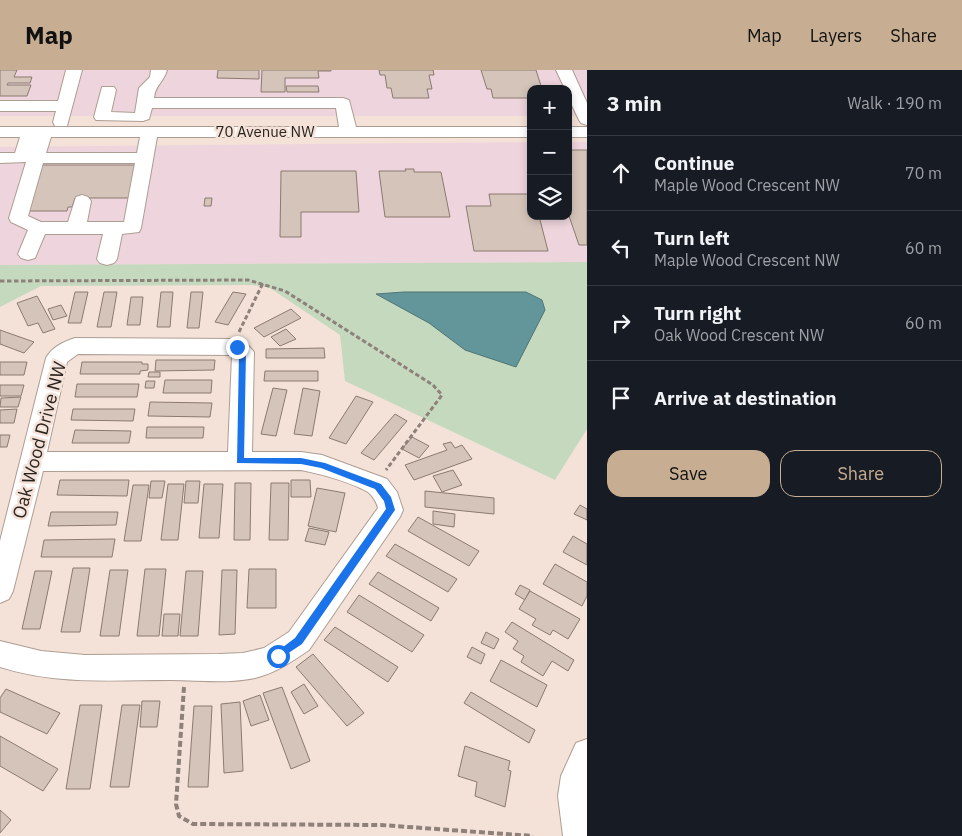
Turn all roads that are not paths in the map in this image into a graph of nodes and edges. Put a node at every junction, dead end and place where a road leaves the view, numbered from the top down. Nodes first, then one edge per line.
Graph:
1 (74, 70) edge
2 (159, 70) edge
3 (564, 70) edge
4 (108, 90) dead end
5 (0, 106) edge
6 (65, 106) junction
7 (247, 117) junction
8 (587, 120) edge
9 (145, 121) junction
10 (348, 131) junction
11 (0, 132) edge
12 (44, 132) junction
13 (527, 132) edge
14 (572, 132) edge
15 (587, 132) edge
16 (0, 158) edge
17 (36, 158) junction
18 (145, 158) junction
19 (82, 201) dead end
20 (38, 228) junction
21 (76, 228) junction
22 (114, 228) junction
23 (28, 254) dead end
24 (107, 259) dead end
25 (237, 347) joint
26 (67, 350) joint
27 (240, 461) junction
28 (33, 462) junction
29 (0, 591) edge
30 (0, 654) edge
31 (587, 754) edge
32 (579, 836) edge

1 - 6 street
2 - 9 street
3 - 8 street
4 - 9 street
5 - 6 street
6 - 12 street
7 - 9 street, 70 Avenue NW
7 - 9 street
7 - 10 street, 70 Avenue NW
7 - 10 street
9 - 12 street, 70 Avenue NW
9 - 18 street
10 - 13 street, 70 Avenue NW
11 - 12 street, 70 Avenue NW
12 - 16 street
12 - 17 street
14 - 15 street
17 - 18 street
17 - 20 street
18 - 22 street
19 - 21 street
20 - 21 street
20 - 23 street
21 - 22 street
22 - 24 street
25 - 26 street
25 - 27 street
26 - 28 street, Oak Wood Drive NW
27 - 28 street
27 - 30 street
28 - 29 street, Oak Wood Drive NW
31 - 32 street

